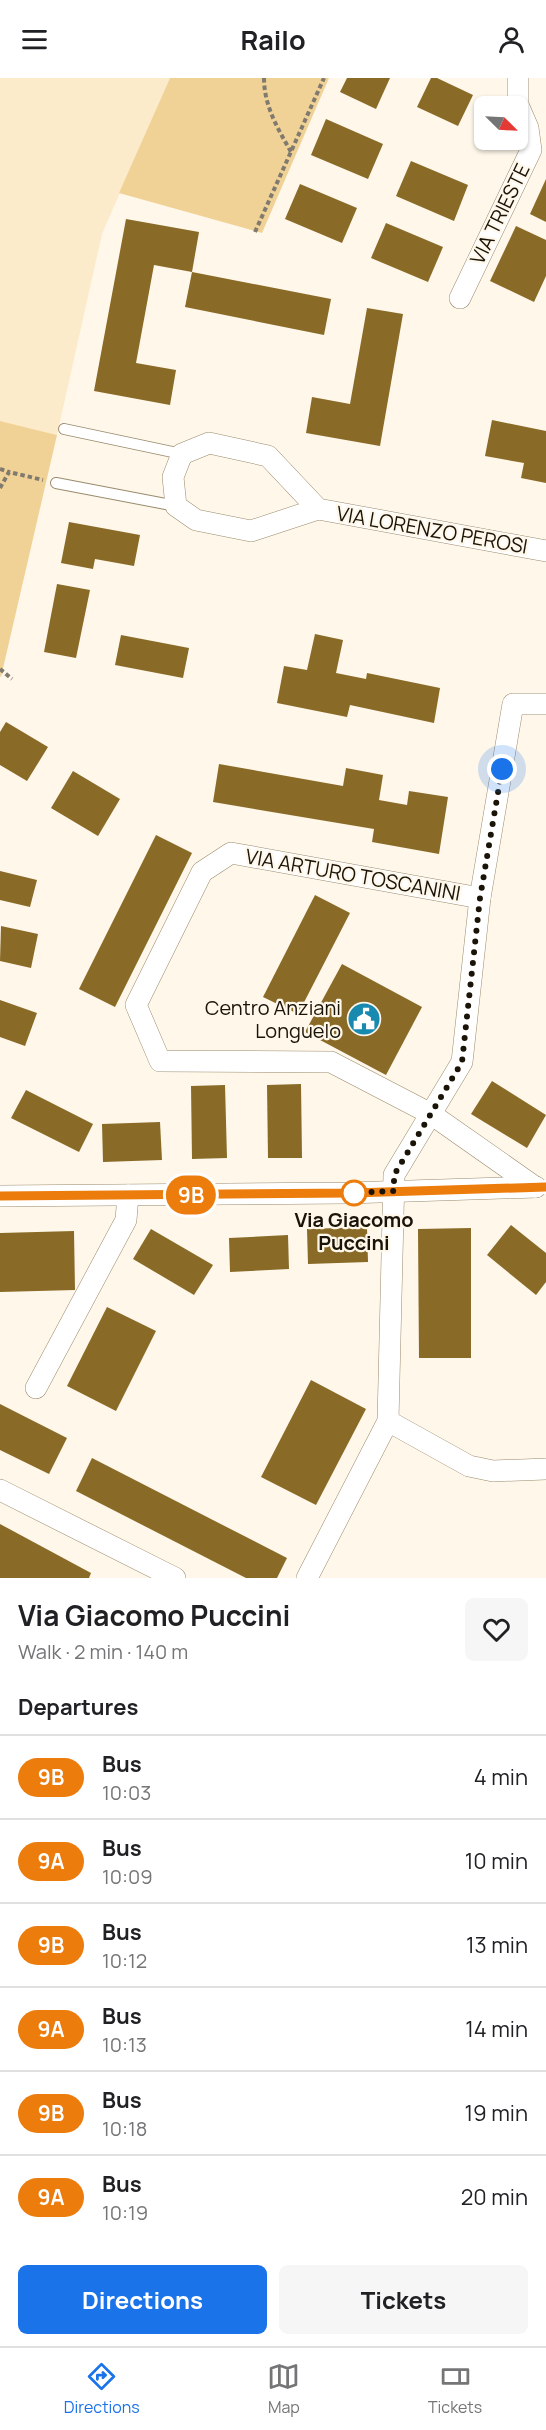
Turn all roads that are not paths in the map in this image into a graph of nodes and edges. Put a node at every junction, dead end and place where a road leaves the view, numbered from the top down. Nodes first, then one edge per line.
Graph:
1 (518, 78) edge
2 (537, 123) edge
3 (460, 298) dead end
4 (64, 429) dead end
5 (182, 454) junction
6 (56, 483) road end
7 (176, 506) junction
8 (318, 509) junction
9 (546, 551) edge
10 (546, 704) edge
11 (480, 898) junction
12 (431, 1114) junction
13 (540, 1187) edge
14 (394, 1191) junction
15 (128, 1195) junction
16 (0, 1196) edge
17 (36, 1388) dead end
18 (388, 1421) junction
19 (546, 1469) edge
20 (0, 1490) edge
21 (175, 1578) edge
22 (307, 1578) edge

1 - 2 street, VIA TRIESTE
2 - 3 street, VIA TRIESTE
4 - 5 lane
5 - 7 street
5 - 8 street, VIA LORENZO PEROSI
6 - 7 lane
7 - 8 street, VIA LORENZO PEROSI
8 - 9 street, VIA LORENZO PEROSI
10 - 11 street
11 - 12 street
11 - 12 street, VIA ARTURO TOSCANINI
12 - 13 street, VIA ARTURO TOSCANINI
12 - 14 street
13 - 14 street
14 - 15 street
14 - 18 street
15 - 16 street
15 - 17 street
18 - 19 street
18 - 22 street
20 - 21 street

